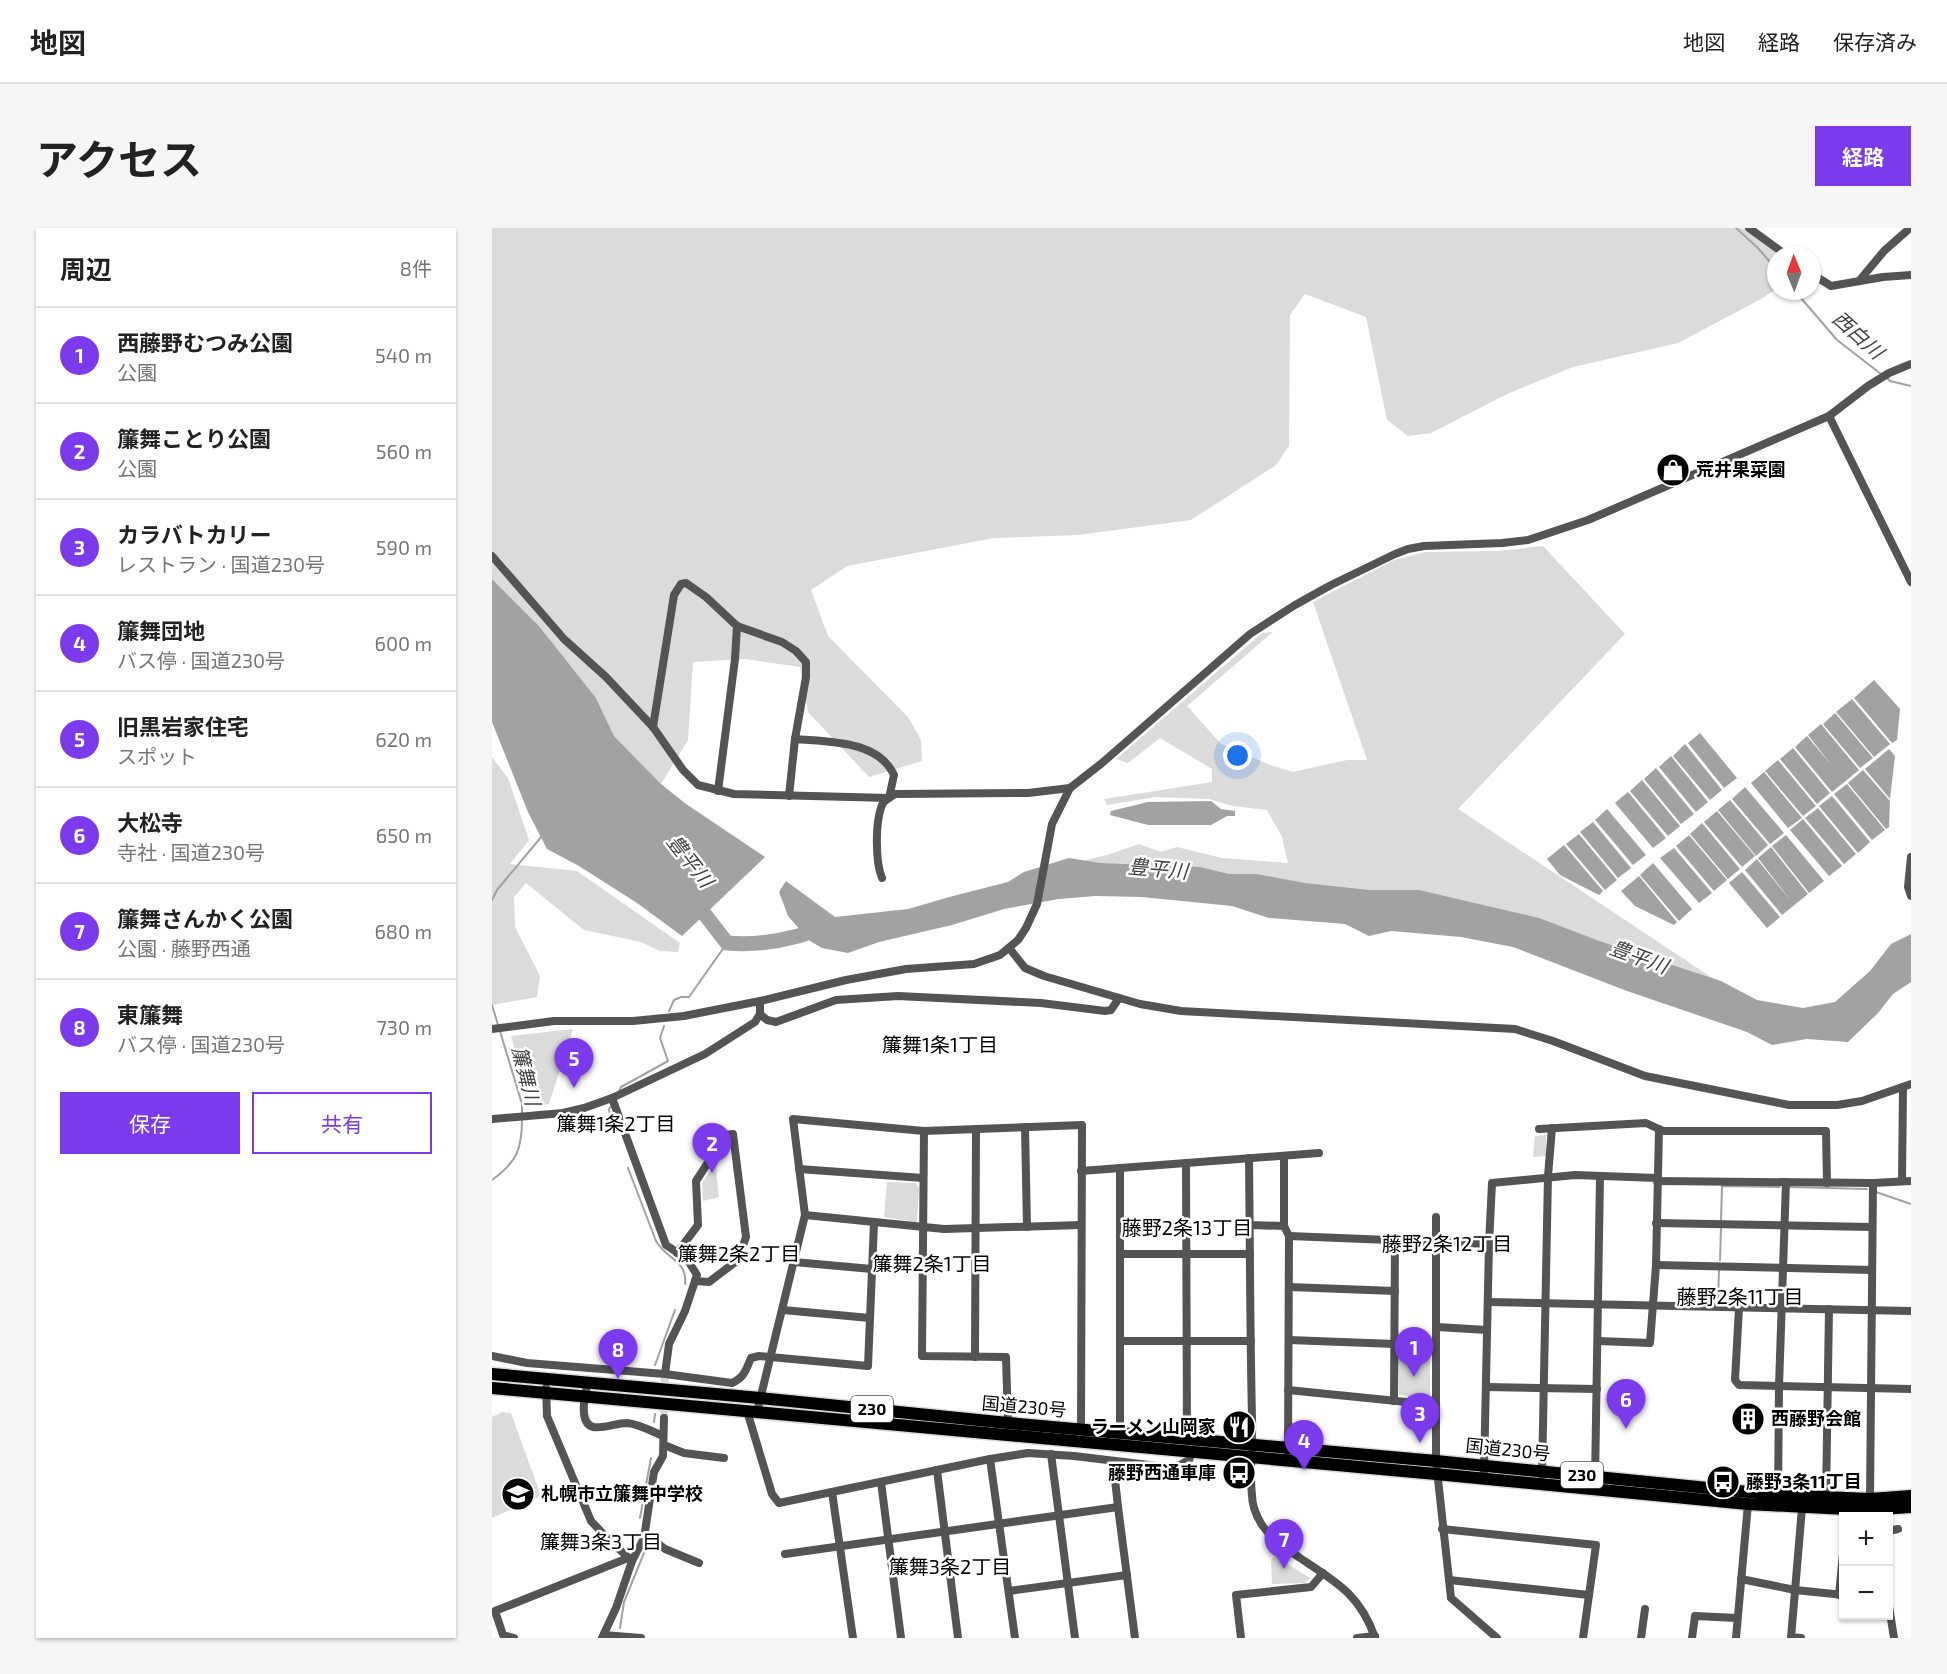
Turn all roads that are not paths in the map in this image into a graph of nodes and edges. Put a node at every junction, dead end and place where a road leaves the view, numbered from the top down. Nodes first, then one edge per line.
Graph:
1 (1749, 228) edge
2 (1910, 228) edge
3 (1774, 246) edge
4 (1911, 275) edge
5 (1821, 280) edge
6 (1859, 281) junction
7 (1911, 364) edge
8 (1828, 416) junction
9 (492, 556) edge
10 (1911, 582) edge
11 (737, 626) junction
12 (653, 727) junction
13 (795, 739) junction
14 (1070, 788) junction
15 (718, 791) junction
16 (789, 796) junction
17 (888, 798) junction
18 (1911, 856) edge
19 (882, 878) dead end
20 (1911, 896) edge
21 (1010, 948) junction
22 (1119, 998) junction
23 (760, 1001) junction
24 (760, 1014) junction
25 (492, 1029) edge
26 (1907, 1085) edge
27 (612, 1098) junction
28 (492, 1119) edge
29 (1025, 1127) junction
30 (1552, 1128) junction
31 (976, 1129) junction
32 (1539, 1129) dead end
33 (1659, 1129) junction
34 (924, 1131) junction
35 (1319, 1153) dead end
36 (1284, 1156) junction
37 (1249, 1158) junction
38 (1186, 1163) junction
39 (799, 1168) junction
40 (1120, 1168) junction
41 (1081, 1170) junction
42 (1548, 1176) junction
43 (1600, 1176) junction
44 (923, 1178) junction
45 (1657, 1179) junction
46 (1907, 1181) edge
47 (1786, 1182) junction
48 (1827, 1183) junction
49 (1872, 1183) junction
50 (805, 1215) junction
51 (1436, 1217) dead end
52 (874, 1223) junction
53 (1656, 1223) junction
54 (1081, 1225) junction
55 (1249, 1225) junction
56 (1785, 1225) junction
57 (1284, 1226) junction
58 (922, 1227) junction
59 (1027, 1227) junction
60 (1872, 1227) junction
61 (975, 1228) junction
62 (1289, 1236) junction
63 (1395, 1240) junction
64 (1437, 1242) junction
65 (1489, 1244) junction
66 (677, 1253) junction
67 (1186, 1253) junction
68 (1121, 1254) junction
69 (1250, 1254) junction
70 (794, 1262) junction
71 (1656, 1265) junction
72 (1784, 1268) junction
73 (872, 1269) junction
74 (1872, 1270) junction
75 (695, 1281) junction
76 (1289, 1287) junction
77 (1395, 1291) junction
78 (1488, 1302) junction
79 (1547, 1304) junction
80 (1598, 1305) junction
81 (1654, 1307) junction
82 (1739, 1308) junction
83 (1782, 1309) junction
84 (1829, 1309) junction
85 (783, 1310) junction
86 (1871, 1310) junction
87 (1911, 1311) edge
88 (870, 1318) junction
89 (1437, 1328) junction
90 (1487, 1330) junction
91 (1289, 1340) junction
92 (1121, 1341) junction
93 (1187, 1341) junction
94 (1251, 1341) junction
95 (1598, 1341) junction
96 (1395, 1344) junction
97 (492, 1356) edge
98 (770, 1357) junction
99 (975, 1357) junction
100 (492, 1374) edge
101 (665, 1374) junction
102 (547, 1379) junction
103 (588, 1383) junction
104 (1779, 1386) junction
105 (1486, 1387) junction
106 (492, 1388) edge
107 (1544, 1388) junction
108 (1828, 1388) junction
109 (1597, 1389) junction
110 (1870, 1389) junction
111 (1911, 1389) edge
112 (1288, 1390) junction
113 (545, 1393) junction
114 (584, 1396) junction
115 (760, 1398) junction
116 (1394, 1401) junction
117 (1436, 1406) junction
118 (752, 1411) junction
119 (664, 1418) tunnel mouth
120 (1008, 1423) junction
121 (1081, 1430) junction
122 (1120, 1433) junction
123 (663, 1441) junction
124 (1191, 1444) junction
125 (1252, 1451) junction
126 (1051, 1454) junction
127 (1288, 1455) junction
128 (724, 1458) dead end
129 (990, 1459) junction
130 (1113, 1461) junction
131 (1436, 1468) junction
132 (937, 1470) junction
133 (1484, 1472) junction
134 (1541, 1478) junction
135 (881, 1482) junction
136 (1595, 1483) junction
137 (832, 1492) junction
138 (1911, 1496) edge
139 (1826, 1498) junction
140 (1869, 1499) junction
141 (1778, 1501) junction
142 (1748, 1504) junction
143 (1118, 1507) junction
144 (1911, 1507) edge
145 (1802, 1508) junction
146 (1059, 1515) junction
147 (999, 1522) junction
148 (1443, 1529) junction
149 (1898, 1529) dead end
150 (944, 1530) junction
151 (1893, 1530) edge
152 (645, 1533) junction
153 (889, 1538) junction
154 (840, 1545) junction
155 (785, 1554) dead end
156 (630, 1560) junction
157 (699, 1563) dead end
158 (1323, 1573) junction
159 (1127, 1575) junction
160 (1741, 1579) junction
161 (1449, 1580) junction
162 (1068, 1584) junction
163 (1795, 1590) junction
164 (1009, 1592) junction
165 (1589, 1594) junction
166 (1839, 1595) edge
167 (1645, 1610) dead end
168 (1737, 1618) junction
169 (1891, 1620) edge
170 (603, 1637) edge
171 (1375, 1637) edge
172 (514, 1638) edge
173 (641, 1638) edge
174 (853, 1638) edge
175 (901, 1638) edge
176 (958, 1638) edge
177 (1015, 1638) edge
178 (1075, 1638) edge
179 (1135, 1638) edge
180 (1241, 1638) edge
181 (1357, 1638) edge
182 (1497, 1638) edge
183 (1583, 1638) edge
184 (1641, 1638) edge
185 (1692, 1638) edge
186 (1736, 1638) edge
187 (1791, 1638) edge
188 (1801, 1638) edge
189 (1894, 1638) edge

1 - 3 street
2 - 6 street
4 - 6 street
5 - 6 street
7 - 8 street
8 - 10 street
8 - 14 street
9 - 12 street
11 - 12 street
11 - 13 street
11 - 15 street
12 - 15 street
13 - 16 street
13 - 17 street
14 - 17 street
14 - 21 street
15 - 16 street
16 - 17 street
17 - 19 street
18 - 20 street
21 - 22 street
21 - 23 street
22 - 24 street
22 - 26 street
23 - 24 street
23 - 25 street
24 - 27 street
26 - 46 street
27 - 28 street
27 - 66 street
29 - 31 street
29 - 41 street
29 - 59 street
30 - 32 street
30 - 33 street
30 - 42 street
31 - 34 street
31 - 61 street
33 - 45 street
33 - 48 street
34 - 39 street
34 - 44 street
35 - 36 street
36 - 37 street
36 - 57 street
37 - 38 street
37 - 55 street
38 - 40 street
38 - 67 street
39 - 44 street
39 - 50 street
40 - 41 street
40 - 68 street
41 - 54 street
42 - 43 street
42 - 65 street
42 - 79 street
43 - 45 street
43 - 80 street
44 - 58 street
45 - 47 street
45 - 53 street
46 - 49 street
47 - 48 street
47 - 56 street
48 - 49 street
49 - 60 street
50 - 52 street
50 - 70 street
51 - 64 street
52 - 58 street
52 - 73 street
53 - 56 street
53 - 71 street
54 - 59 street
54 - 121 street
55 - 57 street
55 - 69 street
56 - 60 street
56 - 72 street
57 - 62 street
58 - 61 street
58 - 99 street
59 - 61 street
60 - 74 street
61 - 99 street
62 - 63 street
62 - 76 street
63 - 64 street
63 - 77 street
64 - 65 street
64 - 89 street
65 - 78 street
66 - 75 street
66 - 75 street
67 - 68 street
67 - 69 street
67 - 93 street
68 - 92 street
69 - 94 street
70 - 73 street
70 - 85 street
71 - 72 street
71 - 81 street
72 - 74 street
72 - 83 street
73 - 88 street
74 - 86 street
75 - 101 street
76 - 77 street
76 - 91 street
77 - 96 street
78 - 79 street
78 - 90 street
79 - 80 street
79 - 107 street
80 - 81 street
80 - 95 street
81 - 82 street
81 - 95 street
82 - 83 street
82 - 104 street
83 - 84 street
83 - 104 street
84 - 86 street
84 - 108 street
85 - 88 street
85 - 98 street
86 - 87 street
86 - 110 street
88 - 98 street
89 - 90 street
89 - 117 street
90 - 105 street
91 - 96 street
91 - 112 street
92 - 93 street
92 - 122 street
93 - 94 street
93 - 124 street
94 - 125 street
95 - 109 street
96 - 116 street
97 - 101 street
98 - 101 street
98 - 115 street
99 - 120 street
100 - 102 highway, 国道230号 / 230
102 - 103 highway, 国道230号 / 230
102 - 113 street
103 - 114 street
103 - 115 highway, 国道230号 / 230
104 - 108 street
104 - 141 street
105 - 107 street
105 - 133 street
106 - 113 highway, 国道230号 / 230
107 - 109 street
107 - 134 street
108 - 110 street
108 - 139 street
109 - 136 street
110 - 111 street
110 - 140 street
112 - 116 street
112 - 127 street
113 - 114 highway, 国道230号 / 230
113 - 156 street
114 - 118 highway, 国道230号 / 230
114 - 123 street
115 - 118 street
115 - 120 highway, 国道230号 / 230
116 - 117 street
117 - 131 street
118 - 124 highway, 国道230号 / 230
118 - 137 street
119 - 123 street
120 - 121 highway, 国道230号 / 230
121 - 122 highway, 国道230号 / 230
122 - 124 highway, 国道230号 / 230
123 - 128 street
123 - 152 street
124 - 125 highway, 国道230号 / 230
124 - 130 street
125 - 127 highway, 国道230号 / 230
125 - 158 street
126 - 129 street
126 - 130 street
126 - 146 street
127 - 131 highway, 国道230号 / 230
129 - 132 street
129 - 147 street
130 - 143 street
131 - 133 highway, 国道230号 / 230
131 - 148 street
132 - 135 street
132 - 150 street
133 - 134 highway, 国道230号 / 230
134 - 136 highway, 国道230号 / 230
135 - 137 street
135 - 153 street
136 - 141 highway, 国道230号 / 230
136 - 142 highway, 国道230号 / 230
137 - 154 street
138 - 140 highway, 国道230号 / 230
139 - 140 highway, 国道230号 / 230
139 - 141 highway, 国道230号 / 230
141 - 142 highway, 国道230号 / 230
141 - 145 highway, 国道230号 / 230
142 - 160 street
143 - 146 street
143 - 159 street
144 - 145 highway, 国道230号 / 230
145 - 163 street
146 - 147 street
146 - 162 street
147 - 150 street
147 - 164 street
148 - 161 street
148 - 165 street
149 - 151 street
150 - 153 street
150 - 176 street
152 - 156 street
152 - 157 street
153 - 154 street
153 - 175 street
154 - 155 street
154 - 174 street
156 - 170 street
156 - 172 street
158 - 171 street
158 - 180 street
159 - 162 street
159 - 179 street
160 - 163 street
160 - 168 street
161 - 165 street
161 - 182 street
162 - 164 street
162 - 178 street
163 - 166 street
163 - 187 street
164 - 177 street
165 - 183 street
167 - 184 street
168 - 185 street
168 - 186 street
169 - 189 street
170 - 173 street
171 - 181 street
187 - 188 street

